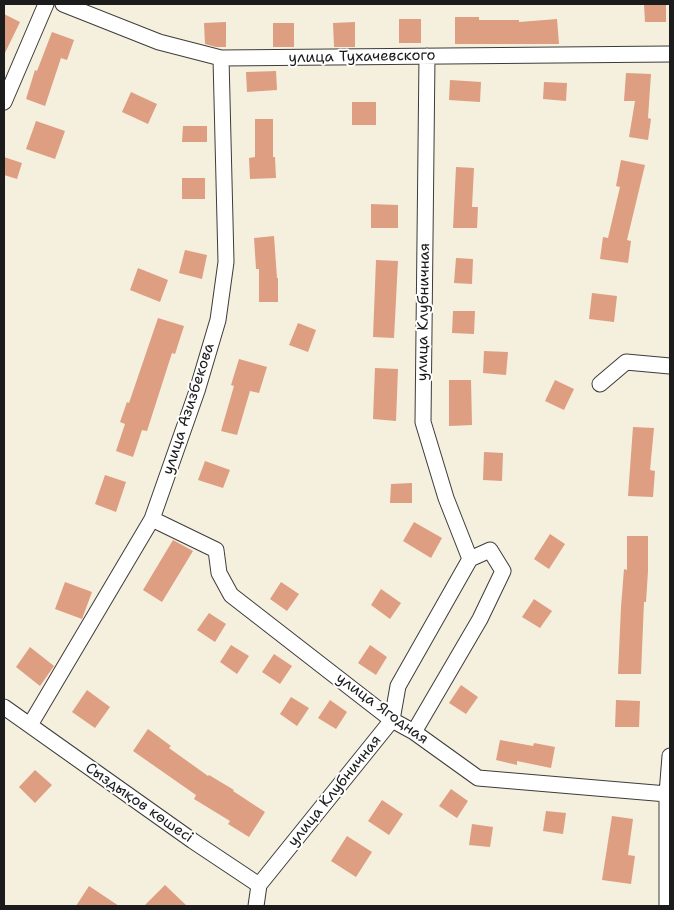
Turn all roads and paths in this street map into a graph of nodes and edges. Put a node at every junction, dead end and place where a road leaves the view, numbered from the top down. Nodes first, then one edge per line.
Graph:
1 (46, 4) edge
2 (62, 4) edge
3 (670, 54) edge
4 (427, 56) junction
5 (221, 58) junction
6 (4, 102) edge
7 (670, 366) edge
8 (600, 384) dead end
9 (152, 519) junction
10 (470, 559) junction
11 (4, 707) edge
12 (392, 720) junction
13 (30, 725) junction
14 (414, 732) junction
15 (670, 756) edge
16 (667, 794) junction
17 (259, 885) junction
18 (256, 906) edge
19 (667, 906) edge

1 - 6 street
2 - 5 street, улица Тухачевского
3 - 4 street, улица Тухачевского
4 - 5 street, улица Тухачевского
4 - 10 street, улица Клубничная
5 - 9 street, улица Азизбекова
7 - 8 street
9 - 12 street, улица Ягодная
9 - 13 street, улица Азизбекова
10 - 12 street, улица Клубничная
10 - 14 street
11 - 13 street, Сыздықов көшесі
12 - 14 street, улица Ягодная
12 - 17 street, улица Клубничная
13 - 17 street, Сыздықов көшесі
14 - 16 street, улица Ягодная
15 - 16 street
16 - 19 street
17 - 18 street

